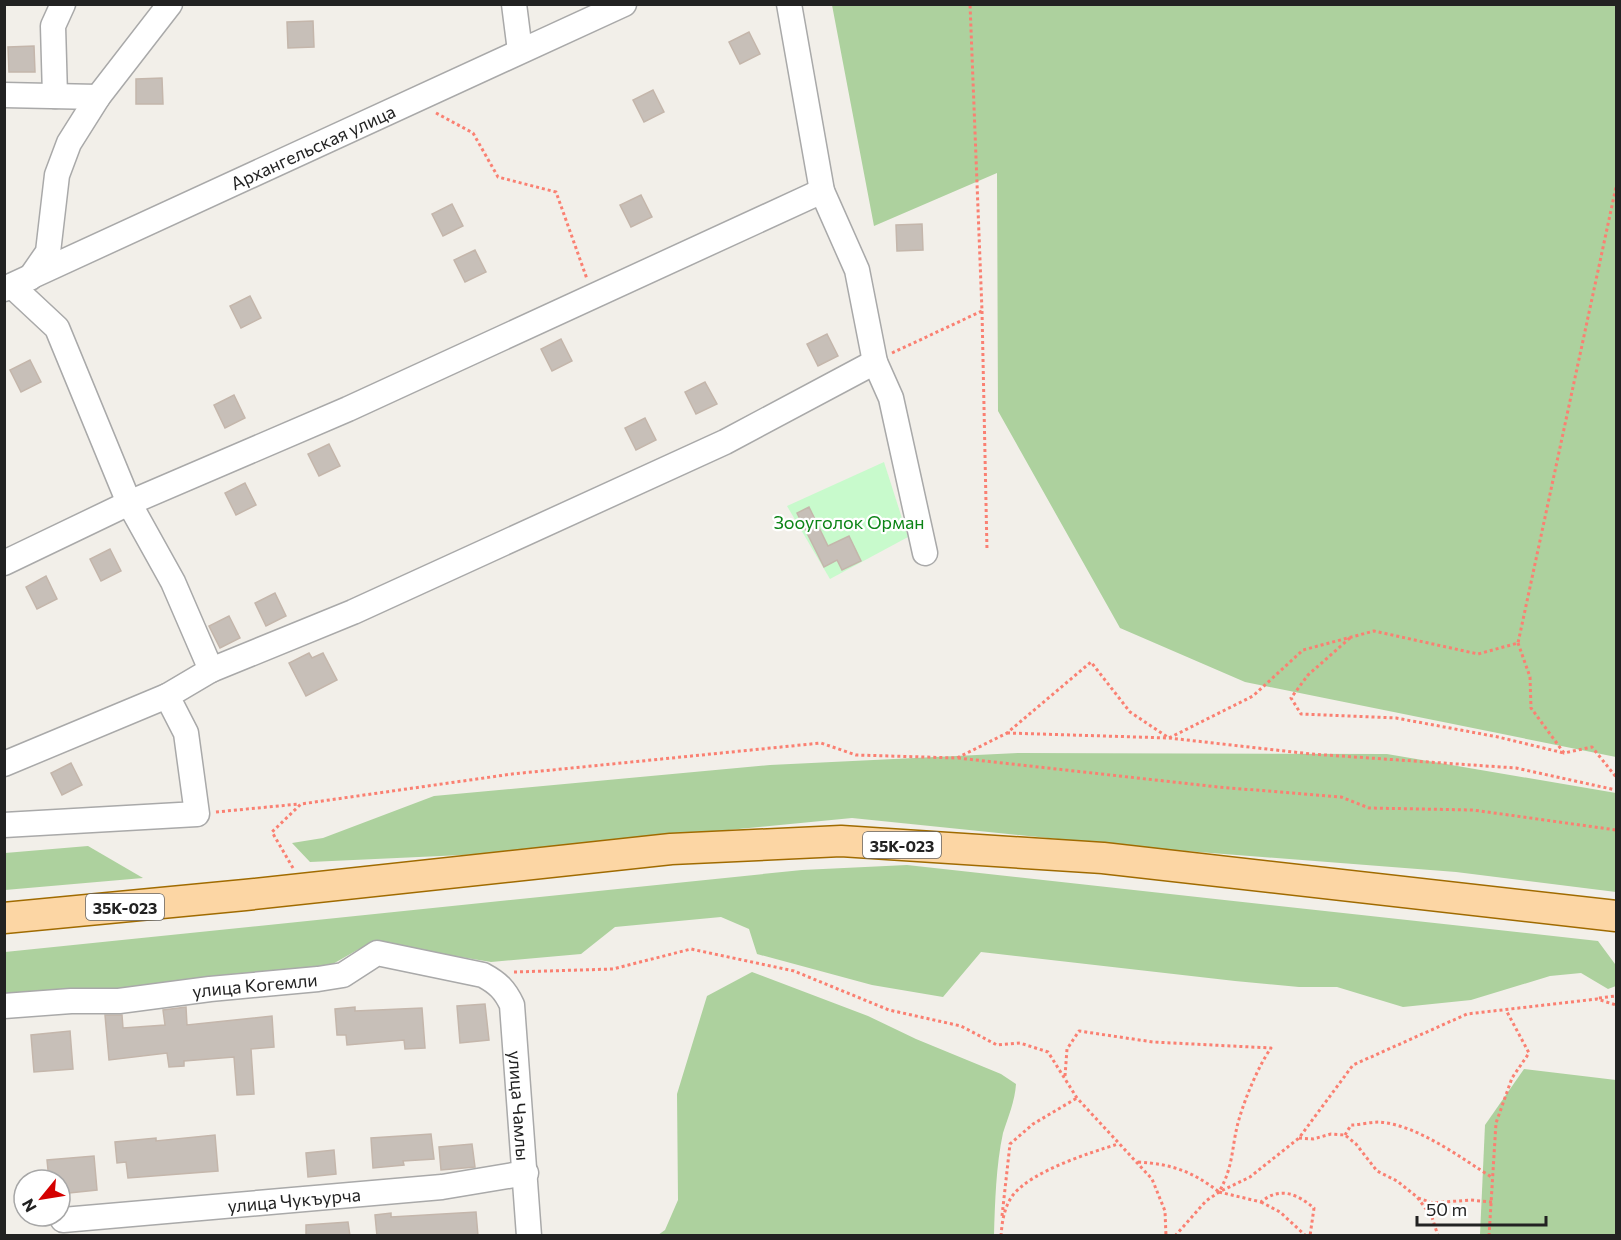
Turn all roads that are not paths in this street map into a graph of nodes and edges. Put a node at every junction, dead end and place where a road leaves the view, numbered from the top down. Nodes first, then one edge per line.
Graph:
1 (63, 4) edge
2 (170, 4) edge
3 (514, 4) edge
4 (624, 4) edge
5 (789, 4) edge
6 (520, 51) junction
7 (4, 95) edge
8 (55, 96) junction
9 (98, 96) junction
10 (822, 191) junction
11 (15, 285) edge
12 (875, 362) junction
13 (129, 503) junction
14 (925, 553) dead end
15 (4, 562) edge
16 (211, 670) junction
17 (167, 696) junction
18 (4, 764) edge
19 (4, 825) edge
20 (1617, 916) edge
21 (4, 918) edge
22 (496, 982) joint
23 (4, 1006) edge
24 (526, 1173) junction
25 (72, 1219) edge
26 (529, 1236) edge

1 - 8 street
2 - 9 street
3 - 6 street
4 - 6 street, Архангельская улица
5 - 10 street
6 - 11 street, Архангельская улица
7 - 8 street
8 - 9 street
9 - 11 street
10 - 12 street
10 - 13 street
11 - 13 street
12 - 14 street
12 - 16 street
13 - 15 street
13 - 16 street
16 - 17 street
17 - 18 street
17 - 19 street
20 - 21 main road, 35К-023
22 - 23 street, улица Когемли
22 - 24 street, улица Чамлы
24 - 25 street, улица Чукъурча
24 - 26 street, улица Чамлы

